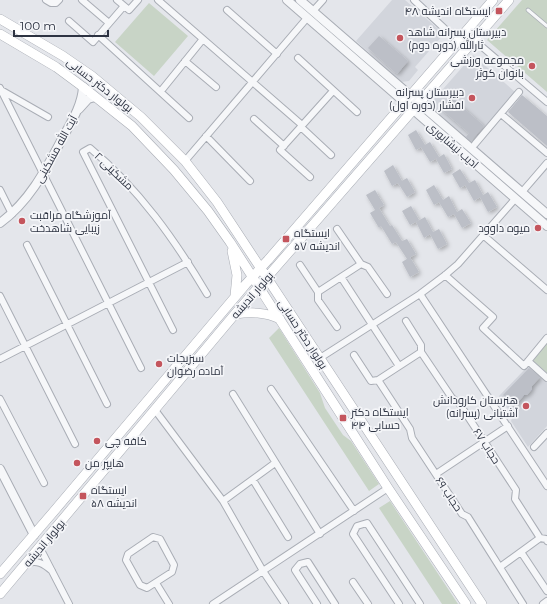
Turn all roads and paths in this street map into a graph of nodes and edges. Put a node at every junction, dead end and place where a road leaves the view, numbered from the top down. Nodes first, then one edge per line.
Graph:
1 (46, 0) edge
2 (59, 0) edge
3 (82, 0) edge
4 (117, 0) edge
5 (138, 0) edge
6 (158, 0) edge
7 (287, 0) edge
8 (300, 0) edge
9 (323, 0) edge
10 (414, 0) edge
11 (493, 0) edge
12 (509, 0) edge
13 (124, 6) junction
14 (227, 10) dead end
15 (528, 10) dead end
16 (313, 11) junction
17 (307, 18) junction
18 (0, 19) edge
19 (69, 21) dead end
20 (109, 24) junction
21 (547, 26) edge
22 (445, 29) dead end
23 (0, 34) edge
24 (98, 35) junction
25 (203, 39) junction
26 (474, 40) junction
27 (277, 54) junction
28 (298, 58) dead end
29 (185, 61) junction
30 (252, 82) junction
31 (83, 86) junction
32 (216, 87) dead end
33 (1, 89) edge
34 (161, 91) junction
35 (334, 91) junction
36 (519, 92) dead end
37 (96, 97) junction
38 (407, 99) junction
39 (547, 102) edge
40 (416, 106) junction
41 (78, 110) junction
42 (357, 112) dead end
43 (501, 114) junction
44 (48, 117) dead end
45 (189, 118) dead end
46 (254, 119) dead end
47 (301, 126) junction
48 (206, 136) junction
49 (475, 144) dead end
50 (282, 148) junction
51 (547, 153) edge
52 (331, 155) dead end
53 (185, 161) junction
54 (547, 163) edge
55 (43, 175) junction
56 (310, 177) dead end
57 (250, 181) dead end
58 (0, 190) edge
59 (522, 192) junction
60 (515, 199) junction
61 (12, 214) junction
62 (547, 214) edge
63 (0, 223) edge
64 (547, 226) edge
65 (338, 228) dead end
66 (483, 235) junction
67 (230, 242) junction
68 (27, 244) dead end
69 (188, 262) junction
70 (361, 264) junction
71 (300, 265) dead end
72 (260, 268) junction
73 (445, 275) junction
74 (252, 277) junction
75 (341, 277) junction
76 (267, 278) junction
77 (150, 282) junction
78 (259, 287) junction
79 (547, 290) edge
80 (318, 292) junction
81 (207, 294) dead end
82 (387, 294) dead end
83 (420, 294) junction
84 (0, 296) edge
85 (234, 297) junction
86 (108, 303) junction
87 (235, 314) junction
88 (280, 319) junction
89 (406, 321) dead end
90 (66, 324) junction
91 (372, 325) junction
92 (336, 327) dead end
93 (173, 330) dead end
94 (547, 338) edge
95 (26, 346) junction
96 (421, 352) junction
97 (354, 355) dead end
98 (0, 358) edge
99 (320, 358) junction
100 (528, 361) junction
101 (400, 366) junction
102 (141, 368) dead end
103 (547, 378) edge
104 (378, 380) junction
105 (271, 389) dead end
106 (232, 394) dead end
107 (0, 399) edge
108 (107, 404) dead end
109 (155, 410) junction
110 (508, 426) junction
111 (547, 432) edge
112 (484, 442) junction
113 (76, 444) dead end
114 (534, 447) dead end
115 (275, 463) junction
116 (0, 469) edge
117 (436, 474) junction
118 (253, 480) junction
119 (44, 483) dead end
120 (547, 486) edge
121 (388, 488) junction
122 (223, 502) junction
123 (352, 513) junction
124 (357, 526) junction
125 (320, 534) junction
126 (34, 535) junction
127 (288, 537) dead end
128 (540, 538) junction
129 (547, 541) edge
130 (40, 548) junction
131 (292, 552) junction
132 (521, 552) junction
133 (300, 564) junction
134 (25, 565) junction
135 (500, 566) junction
136 (263, 571) junction
137 (0, 574) edge
138 (54, 574) junction
139 (353, 582) dead end
140 (156, 583) junction
141 (547, 591) edge
142 (0, 594) edge
143 (547, 602) edge
144 (69, 604) edge
145 (169, 604) edge
146 (214, 604) edge
147 (285, 604) edge
148 (317, 604) edge
149 (335, 604) edge
150 (368, 604) edge
151 (399, 604) edge
152 (420, 604) edge
153 (466, 604) edge
154 (482, 604) edge
155 (523, 604) edge
156 (543, 604) edge

1 - 2 street
3 - 20 street
4 - 13 street
5 - 13 street
6 - 25 street
7 - 17 street, ادیب نیشابوری
8 - 16 street, ادیب نیشابوری
9 - 16 street
10 - 22 street
11 - 38 main road, بولوار اندیشه
12 - 26 main road, بولوار اندیشه
13 - 20 street
14 - 27 street
15 - 21 lane
16 - 38 street, ادیب نیشابوری
17 - 27 street
17 - 38 street, ادیب نیشابوری
18 - 53 main road, بولوار دکتر حسابی
19 - 24 street
20 - 24 street
23 - 31 main road, بولوار دکتر حسابی
24 - 34 street
25 - 29 street
25 - 30 street
26 - 39 street
26 - 40 main road, بولوار اندیشه
27 - 30 street
28 - 35 street
29 - 32 street
29 - 34 street
30 - 47 street
30 - 48 street
31 - 37 main road, بولوار دکتر حسابی
31 - 41 street
33 - 44 street
33 - 55 street
34 - 45 street
35 - 42 street
35 - 47 street
36 - 43 street
37 - 41 street
37 - 67 main road, بولوار دکتر حسابی
38 - 40 street, ادیب نیشابوری
38 - 72 main road, بولوار اندیشه
40 - 59 street, ادیب نیشابوری
40 - 60 street, ادیب نیشابوری
40 - 76 main road, بولوار اندیشه
41 - 55 street, آیت الله مشکینی
43 - 49 street
43 - 51 street
46 - 50 street
47 - 50 street
47 - 52 street
48 - 53 street
48 - 57 street
50 - 56 street
53 - 72 main road, بولوار دکتر حسابی
54 - 59 street
55 - 61 street, آیت الله مشکینی
55 - 86 street
58 - 61 street
59 - 62 street, ادیب نیشابوری
60 - 64 street, ادیب نیشابوری
60 - 66 street
61 - 63 street, آیت الله مشکینی
65 - 70 street
66 - 73 street
66 - 79 street
67 - 74 main road, بولوار دکتر حسابی
67 - 85 main road
68 - 90 street
69 - 77 street
69 - 77 street, مشکینی ۲
69 - 81 street
70 - 75 street
70 - 82 street
71 - 80 street
72 - 74 main road, بولوار اندیشه
72 - 76 main road, بولوار دکتر حسابی
73 - 83 street
73 - 100 street
74 - 78 main road, بولوار دکتر حسابی
74 - 85 main road, بولوار اندیشه
75 - 80 street
75 - 91 street
76 - 78 main road, بولوار اندیشه
76 - 99 main road, بولوار دکتر حسابی
77 - 86 street
77 - 93 street
78 - 87 main road, بولوار اندیشه
78 - 88 main road, بولوار دکتر حسابی
80 - 92 street
83 - 91 street
83 - 110 street
84 - 95 street
85 - 126 main road, بولوار اندیشه
86 - 90 street
86 - 102 street
87 - 88 main road
87 - 109 main road, بولوار اندیشه
88 - 121 main road, بولوار دکتر حسابی
89 - 96 street, حجاب ۶۷
90 - 95 street
90 - 108 street
91 - 99 street
91 - 101 street
94 - 100 street
95 - 98 street
95 - 113 street
96 - 101 street
96 - 112 street, حجاب ۶۷
97 - 104 street
99 - 154 main road, بولوار دکتر حسابی
100 - 103 street
101 - 104 street
104 - 117 street, حجاب ۶۹
105 - 123 street
106 - 115 street
107 - 119 street
109 - 122 street
109 - 130 main road, بولوار اندیشه
110 - 112 street
110 - 120 street
111 - 114 street
112 - 117 street
112 - 128 street, حجاب ۶۷
115 - 118 street
115 - 125 street
116 - 126 street
117 - 135 street, حجاب ۶۹
118 - 122 street
118 - 127 street
121 - 123 street
121 - 153 main road, بولوار دکتر حسابی
122 - 136 street
123 - 124 street
123 - 125 street
124 - 151 street
124 - 152 street
125 - 131 street
126 - 137 main road, بولوار اندیشه
128 - 129 street
128 - 132 street
130 - 134 main road, بولوار اندیشه
130 - 138 street
131 - 133 street
131 - 136 street
132 - 135 street
132 - 141 street
133 - 148 street
133 - 149 street
134 - 138 street
134 - 142 main road, بولوار اندیشه
135 - 155 street, حجاب ۶۹
136 - 146 street
136 - 147 street
138 - 144 street
139 - 150 street
140 - 140 street
140 - 145 street
143 - 156 street

